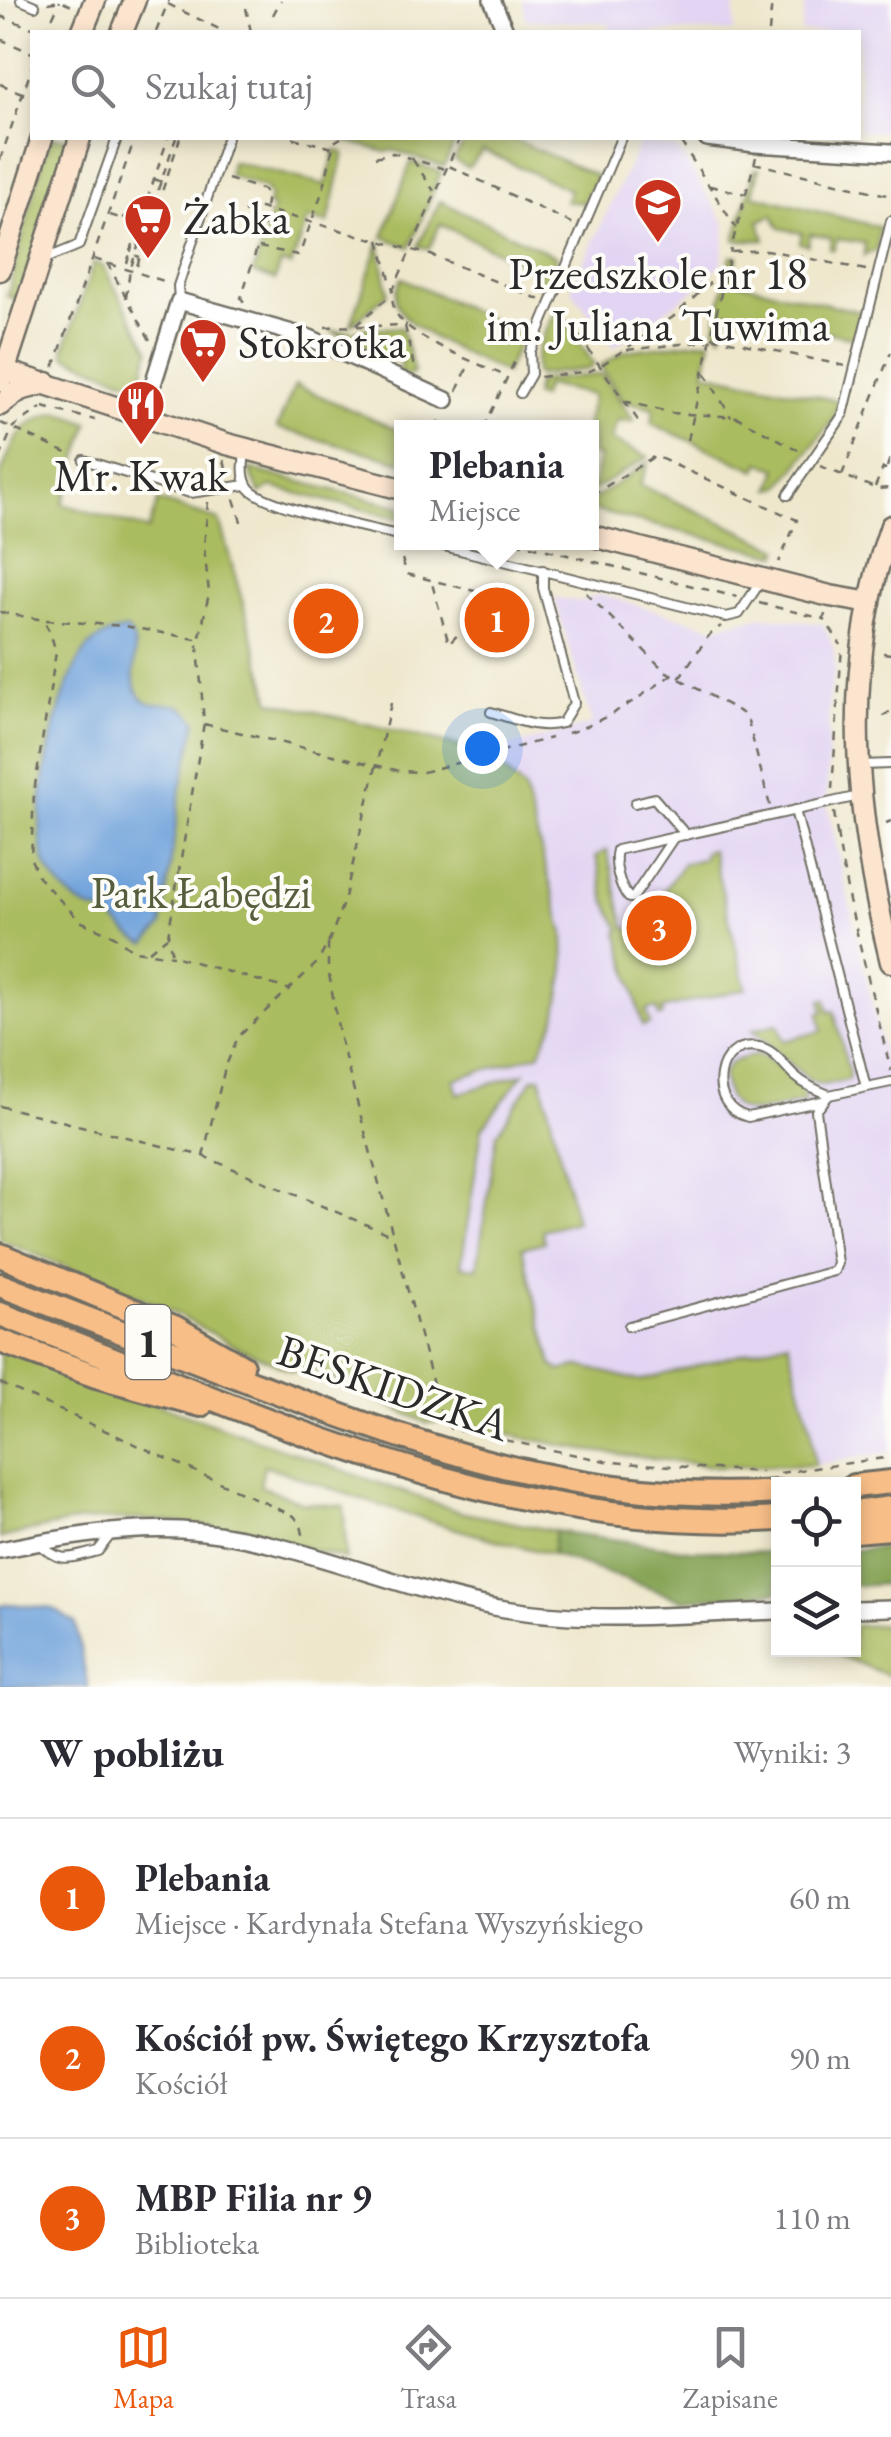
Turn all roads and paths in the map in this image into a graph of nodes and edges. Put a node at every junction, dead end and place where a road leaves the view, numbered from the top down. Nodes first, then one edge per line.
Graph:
1 (21, 0) edge
2 (60, 0) edge
3 (95, 0) edge
4 (135, 0) edge
5 (282, 0) edge
6 (492, 0) edge
7 (772, 0) edge
8 (168, 2) edge
9 (34, 6) joint
10 (246, 8) dead end
11 (273, 15) dead end
12 (0, 16) edge
13 (38, 30) edge
14 (45, 30) edge
15 (83, 30) edge
16 (123, 30) edge
17 (157, 30) edge
18 (221, 30) edge
19 (251, 30) edge
20 (505, 30) edge
21 (769, 30) edge
22 (0, 39) edge
23 (30, 52) edge
24 (30, 73) edge
25 (0, 84) edge
26 (24, 94) junction
27 (41, 140) edge
28 (79, 140) edge
29 (116, 140) edge
30 (134, 140) edge
31 (167, 140) edge
32 (177, 140) edge
33 (177, 140) edge
34 (226, 140) edge
35 (300, 140) edge
36 (338, 140) edge
37 (459, 140) edge
38 (620, 140) edge
39 (723, 140) edge
40 (681, 142) dead end
41 (333, 148) junction
42 (891, 152) edge
43 (756, 156) dead end
44 (375, 158) dead end
45 (412, 159) junction
46 (0, 160) edge
47 (754, 163) junction
48 (446, 167) junction
49 (223, 178) dead end
50 (154, 179) junction
51 (165, 183) junction
52 (709, 185) junction
53 (436, 193) junction
54 (746, 194) junction
55 (891, 196) edge
56 (267, 211) junction
57 (244, 212) dead end
58 (108, 214) junction
59 (154, 214) junction
60 (891, 221) edge
61 (310, 222) junction
62 (148, 226) junction
63 (579, 226) dead end
64 (736, 228) junction
65 (138, 229) dead end
66 (378, 239) junction
67 (733, 241) dead end
68 (258, 247) junction
69 (412, 250) junction
70 (434, 250) dead end
71 (130, 254) junction
72 (431, 255) junction
73 (140, 257) junction
74 (93, 258) junction
75 (39, 262) junction
76 (107, 263) junction
77 (127, 263) dead end
78 (136, 266) dead end
79 (727, 266) junction
80 (0, 270) edge
81 (130, 270) junction
82 (878, 272) junction
83 (393, 292) junction
84 (178, 293) junction
85 (126, 297) junction
86 (547, 301) junction
87 (252, 310) dead end
88 (356, 325) junction
89 (406, 325) junction
90 (319, 328) dead end
91 (726, 331) dead end
92 (15, 338) junction
93 (712, 338) junction
94 (724, 340) junction
95 (625, 351) junction
96 (891, 352) edge
97 (161, 360) junction
98 (600, 366) junction
99 (856, 368) junction
100 (704, 372) junction
101 (2, 374) edge
102 (537, 378) dead end
103 (50, 383) junction
104 (424, 391) junction
105 (520, 394) dead end
106 (624, 401) junction
107 (0, 405) edge
108 (444, 406) joint
109 (694, 414) junction
110 (143, 416) junction
111 (731, 417) junction
112 (439, 420) edge
113 (488, 420) edge
114 (0, 423) edge
115 (642, 426) dead end
116 (14, 427) junction
117 (688, 440) dead end
118 (246, 449) junction
119 (891, 454) edge
120 (0, 458) edge
121 (84, 460) joint
122 (813, 460) junction
123 (889, 470) edge
124 (842, 475) junction
125 (246, 484) junction
126 (394, 487) edge
127 (874, 488) junction
128 (891, 488) edge
129 (210, 490) junction
130 (599, 491) edge
131 (788, 495) dead end
132 (890, 530) edge
133 (394, 534) edge
134 (599, 538) edge
135 (397, 550) edge
136 (461, 550) edge
137 (547, 550) edge
138 (779, 562) dead end
139 (542, 570) junction
140 (578, 579) junction
141 (762, 579) junction
142 (430, 580) junction
143 (830, 596) junction
144 (749, 600) junction
145 (870, 602) junction
146 (0, 612) edge
147 (733, 615) junction
148 (824, 619) junction
149 (42, 620) junction
150 (198, 640) junction
151 (842, 646) junction
152 (864, 650) junction
153 (891, 654) edge
154 (671, 675) junction
155 (678, 680) junction
156 (392, 699) dead end
157 (491, 712) dead end
158 (204, 724) junction
159 (570, 732) dead end
160 (551, 738) dead end
161 (891, 764) edge
162 (376, 765) junction
163 (857, 765) junction
164 (832, 792) dead end
165 (859, 796) junction
166 (634, 803) dead end
167 (795, 810) junction
168 (834, 811) dead end
169 (772, 815) junction
170 (852, 832) dead end
171 (838, 834) junction
172 (686, 835) junction
173 (674, 837) junction
174 (168, 936) junction
175 (328, 943) junction
176 (146, 952) junction
177 (176, 957) junction
178 (891, 962) edge
179 (290, 990) junction
180 (891, 1071) edge
181 (891, 1082) edge
182 (866, 1088) junction
183 (826, 1098) junction
184 (0, 1106) edge
185 (203, 1156) junction
186 (394, 1236) junction
187 (0, 1255) edge
188 (0, 1285) edge
189 (0, 1314) edge
190 (629, 1326) dead end
191 (0, 1341) edge
192 (0, 1384) edge
193 (295, 1398) junction
194 (285, 1424) junction
195 (891, 1457) edge
196 (760, 1472) dead end
197 (805, 1477) edge
198 (891, 1482) edge
199 (771, 1483) edge
200 (861, 1485) edge
201 (891, 1508) edge
202 (861, 1512) edge
203 (771, 1521) edge
204 (891, 1528) edge
205 (861, 1530) edge
206 (0, 1550) edge
207 (302, 1555) junction
208 (891, 1608) edge
209 (861, 1609) edge
210 (771, 1612) edge

1 - 9 lane
2 - 9 path
2 - 14 path
3 - 15 street
4 - 16 street
5 - 11 path
6 - 20 street
7 - 21 path
8 - 17 path
8 - 18 path
10 - 19 path
12 - 13 path
22 - 23 path
24 - 26 path
25 - 26 path
26 - 46 path
27 - 80 street
28 - 75 street
29 - 75 lane
30 - 58 path
31 - 50 path
32 - 51 path
33 - 62 path
34 - 84 lane
35 - 41 path
36 - 41 path
37 - 48 path
38 - 86 lane
39 - 42 street
40 - 52 path
41 - 61 path
43 - 47 path
44 - 45 path
45 - 48 path
45 - 53 path
47 - 54 path
47 - 55 path
48 - 53 path
48 - 63 path
49 - 56 path
50 - 51 path, bridge
50 - 59 path, bridge
51 - 59 path
52 - 54 path
52 - 64 path
53 - 69 path
54 - 64 path
56 - 57 path
56 - 61 path
56 - 68 path
58 - 62 path, bridge
58 - 74 path
59 - 62 path, bridge
60 - 82 lane
61 - 66 path
61 - 68 path
62 - 73 path
62 - 81 path
64 - 67 path
65 - 71 path, bridge
66 - 69 path
66 - 83 path
68 - 87 path
69 - 72 path
69 - 83 path
70 - 72 path
71 - 73 path, bridge
71 - 77 path, bridge
72 - 86 path
73 - 78 path, bridge
74 - 76 path
74 - 103 path
75 - 92 street
76 - 81 path
76 - 85 path
79 - 82 path
79 - 93 path
79 - 95 path
81 - 84 path
81 - 85 path
82 - 99 lane
83 - 88 path
83 - 89 path
84 - 97 street
84 - 104 street
85 - 97 path
86 - 98 path
86 - 105 lane
88 - 89 path
88 - 90 path
89 - 104 path
89 - 113 path
91 - 94 path
92 - 101 street
92 - 103 street
93 - 94 path
93 - 95 path
93 - 100 path
94 - 99 path
95 - 98 path
96 - 124 path
97 - 110 street
98 - 102 path
98 - 106 path
99 - 122 lane
100 - 109 path
100 - 111 path
101 - 103 street
103 - 107 street
103 - 110 street
103 - 116 path
104 - 108 street
106 - 109 path
106 - 115 path
108 - 112 path
109 - 111 path
109 - 117 path
110 - 118 street
111 - 122 path
114 - 116 path
116 - 120 path
116 - 121 path
118 - 125 lane
118 - 126 street
119 - 123 path
121 - 129 lane
122 - 124 path
122 - 131 lane
123 - 127 path
124 - 127 path
125 - 129 lane
125 - 133 lane
127 - 128 path
129 - 150 path
130 - 138 path
132 - 145 street
134 - 141 street
135 - 142 path
136 - 139 lane
137 - 144 path
139 - 140 lane
139 - 157 lane
140 - 147 lane
140 - 154 path
141 - 143 street
141 - 144 lane
142 - 142 path
143 - 145 street
143 - 148 path
144 - 147 lane
144 - 148 path
145 - 152 street
146 - 149 path
147 - 155 path
148 - 151 path
149 - 150 path
149 - 176 path
150 - 158 path
151 - 152 path
151 - 164 path
152 - 153 path
152 - 163 street
154 - 155 path
154 - 159 path
155 - 169 path
156 - 162 path
158 - 162 path
158 - 174 path
160 - 162 path
161 - 163 lane
162 - 175 path
163 - 165 street
165 - 167 lane
165 - 178 street
166 - 172 lane
167 - 169 lane
167 - 182 lane
168 - 171 path
169 - 172 lane
170 - 171 path
171 - 180 path
172 - 173 lane
173 - 173 lane
174 - 176 path
174 - 177 path
175 - 179 path
175 - 186 path
176 - 177 path
177 - 179 path
179 - 185 path
181 - 182 lane
182 - 183 lane
183 - 183 lane
183 - 190 lane
184 - 185 path
185 - 186 path
186 - 196 path
187 - 193 main road
188 - 193 main road, BESKIDZKA / 1
189 - 194 main road, BESKIDZKA / 1
191 - 194 main road
192 - 207 path
193 - 199 main road, BESKIDZKA / 1
194 - 203 main road, BESKIDZKA / 1
195 - 197 path
198 - 200 main road
201 - 202 main road
204 - 205 main road
206 - 207 street
207 - 210 street
208 - 209 street

